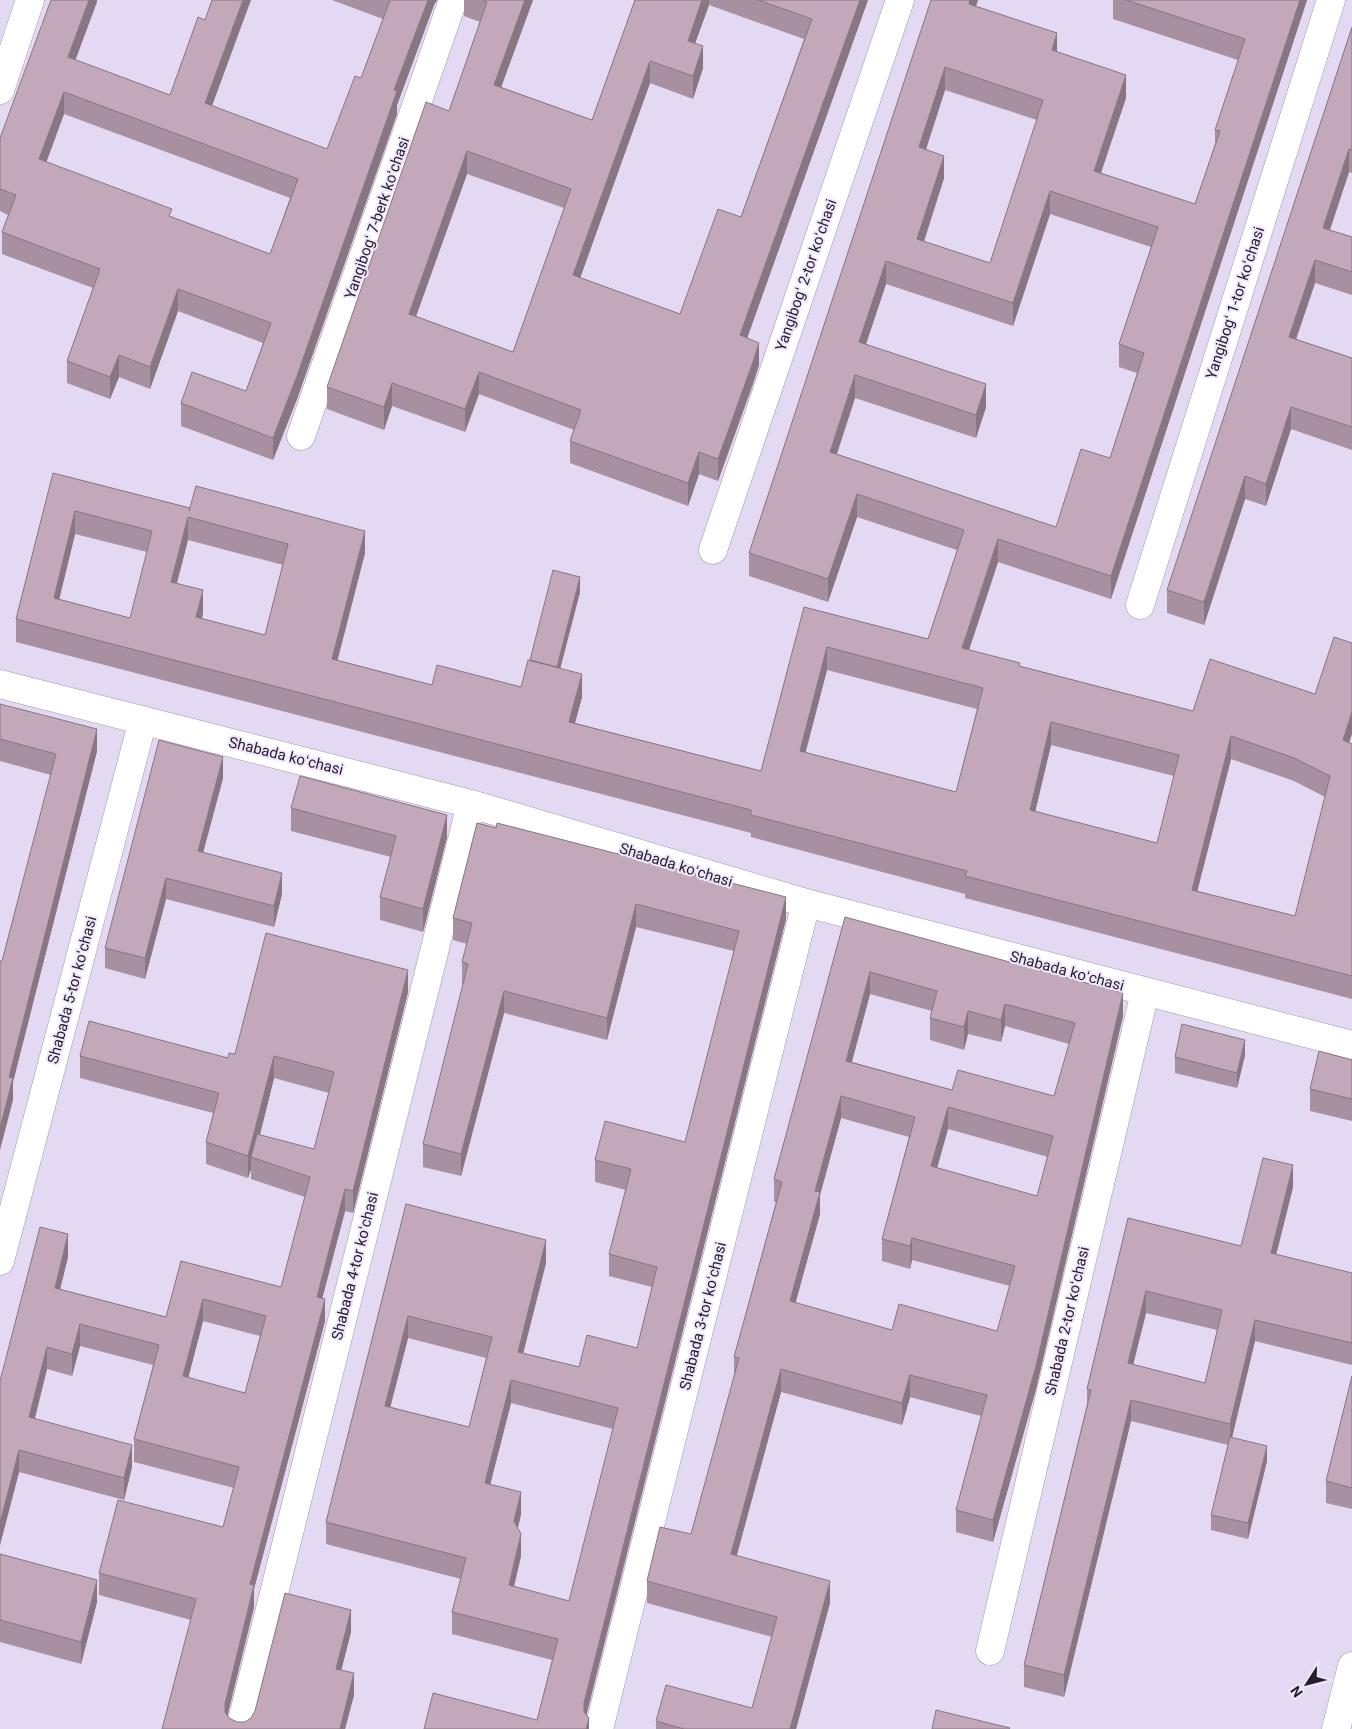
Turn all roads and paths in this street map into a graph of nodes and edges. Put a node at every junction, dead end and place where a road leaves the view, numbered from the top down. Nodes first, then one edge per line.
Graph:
1 (30, 0) edge
2 (453, 0) edge
3 (900, 0) edge
4 (1331, 0) edge
5 (0, 90) edge
6 (301, 436) dead end
7 (713, 550) dead end
8 (1140, 605) dead end
9 (0, 684) edge
10 (143, 720) junction
11 (470, 804) junction
12 (806, 903) junction
13 (1145, 992) junction
14 (1352, 1045) edge
15 (0, 1261) edge
16 (990, 1651) dead end
17 (1352, 1666) edge
18 (240, 1729) edge
19 (599, 1729) edge
20 (1336, 1729) edge

1 - 5 street
2 - 6 street, Yangibogʻ 7-berk koʻchasi
3 - 7 street, Yangibogʻ 2-tor koʻchasi
4 - 8 street, Yangibogʻ 1-tor koʻchasi
9 - 10 street, Shabada koʻchasi
10 - 11 street, Shabada koʻchasi
10 - 15 street, Shabada 5-tor koʻchasi
11 - 12 street, Shabada koʻchasi
11 - 18 street, Shabada 4-tor koʻchasi
12 - 13 street, Shabada koʻchasi
12 - 19 street, Shabada 3-tor koʻchasi
13 - 14 street, Shabada koʻchasi
13 - 16 street, Shabada 2-tor koʻchasi
17 - 20 street

